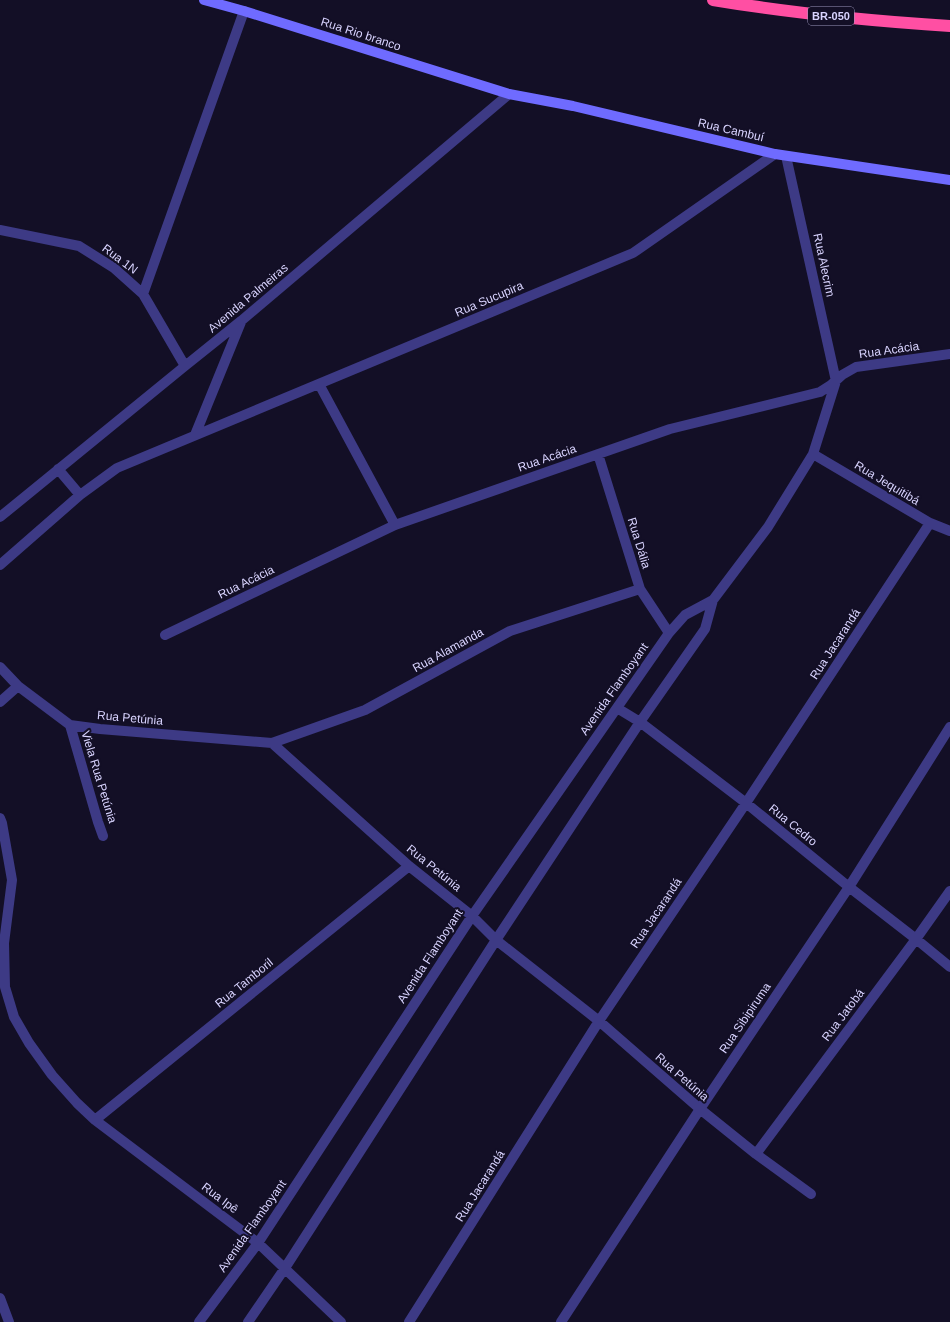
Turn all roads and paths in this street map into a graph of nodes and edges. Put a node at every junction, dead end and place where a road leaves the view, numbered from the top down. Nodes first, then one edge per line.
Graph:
1 (204, 0) edge
2 (713, 0) edge
3 (244, 11) junction
4 (950, 26) edge
5 (508, 94) junction
6 (775, 154) junction
7 (786, 156) junction
8 (950, 180) edge
9 (0, 230) edge
10 (143, 294) junction
11 (241, 321) junction
12 (950, 354) edge
13 (185, 366) junction
14 (836, 381) junction
15 (319, 384) junction
16 (195, 435) junction
17 (598, 454) junction
18 (813, 454) junction
19 (58, 469) junction
20 (80, 495) junction
21 (0, 517) edge
22 (930, 524) junction
23 (395, 525) junction
24 (950, 531) edge
25 (0, 565) edge
26 (640, 589) junction
27 (713, 600) junction
28 (669, 633) junction
29 (165, 635) dead end
30 (0, 667) edge
31 (18, 686) junction
32 (0, 702) edge
33 (617, 708) junction
34 (640, 722) junction
35 (70, 725) junction
36 (950, 727) edge
37 (272, 743) junction
38 (746, 803) junction
39 (0, 818) edge
40 (103, 836) dead end
41 (409, 866) junction
42 (849, 887) junction
43 (950, 891) edge
44 (472, 916) junction
45 (916, 938) junction
46 (496, 940) junction
47 (950, 966) edge
48 (599, 1021) junction
49 (700, 1109) junction
50 (95, 1120) junction
51 (756, 1154) junction
52 (811, 1194) dead end
53 (258, 1243) junction
54 (285, 1268) junction
55 (0, 1298) edge
56 (9, 1322) edge
57 (199, 1322) edge
58 (248, 1322) edge
59 (341, 1322) edge
60 (409, 1322) edge
61 (561, 1322) edge

1 - 3 street, Rua Rio branco
2 - 4 highway, BR-050
3 - 5 street, Rua Rio branco
3 - 10 street
5 - 6 street, Rua Cambuí
5 - 11 street, Avenida Palmeiras
6 - 7 street, Rua Cambuí
6 - 15 street, Rua Sucupira
7 - 8 street, Rua Cambuí
7 - 14 street, Rua Alecrim
9 - 10 street, Rua 1N
10 - 13 street, Rua 1N
11 - 13 street, Avenida Palmeiras
11 - 16 street
12 - 14 street, Rua Acácia
13 - 19 street, Avenida Palmeiras
14 - 17 street, Rua Acácia
14 - 18 street, Avenida Flamboyant
15 - 16 street, Rua Sucupira
15 - 23 street
16 - 20 street
17 - 23 street, Rua Acácia
17 - 26 street, Rua Dália
18 - 22 street, Rua Jequitibá
18 - 27 street, Avenida Flamboyant
19 - 20 street
19 - 21 street, Avenida Palmeiras
20 - 25 street
22 - 24 street, Rua Jequitibá
22 - 38 street, Rua Jacarandá
23 - 29 street, Rua Acácia
26 - 28 street, Rua Dália
26 - 37 street, Rua Alamanda
27 - 28 street, Avenida Flamboyant
27 - 34 street, Avenida Flamboyant
28 - 33 street, Avenida Flamboyant
30 - 31 street, Rua Petúnia
31 - 32 street
31 - 35 street, Rua Petúnia
33 - 34 street, Rua Cedro
33 - 44 street, Avenida Flamboyant
34 - 38 street, Rua Cedro
34 - 46 street, Avenida Flamboyant
35 - 37 street, Rua Petúnia
35 - 40 street, Viela Rua Petúnia
36 - 42 street, Rua Sibipiruma
37 - 41 street, Rua Petúnia
38 - 42 street, Rua Cedro
38 - 48 street, Rua Jacarandá
39 - 50 street, Rua Ipê
41 - 44 street, Rua Petúnia
41 - 50 street, Rua Tamboril
42 - 45 street, Rua Cedro
42 - 49 street, Rua Sibipiruma
43 - 45 street, Rua Jatobá
44 - 46 street, Rua Petúnia
44 - 53 street, Avenida Flamboyant
45 - 47 street, Rua Cedro
45 - 51 street, Rua Jatobá
46 - 48 street, Rua Petúnia
46 - 54 street, Avenida Flamboyant
48 - 49 street, Rua Petúnia
48 - 60 street, Rua Jacarandá
49 - 51 street, Rua Petúnia
49 - 61 street, Rua Sibipiruma
50 - 53 street, Rua Ipê
51 - 52 street, Rua Petúnia
53 - 54 street, Rua Ipê
53 - 57 street, Avenida Flamboyant
54 - 58 street, Avenida Flamboyant
54 - 59 street, Rua Ipê
55 - 56 street

